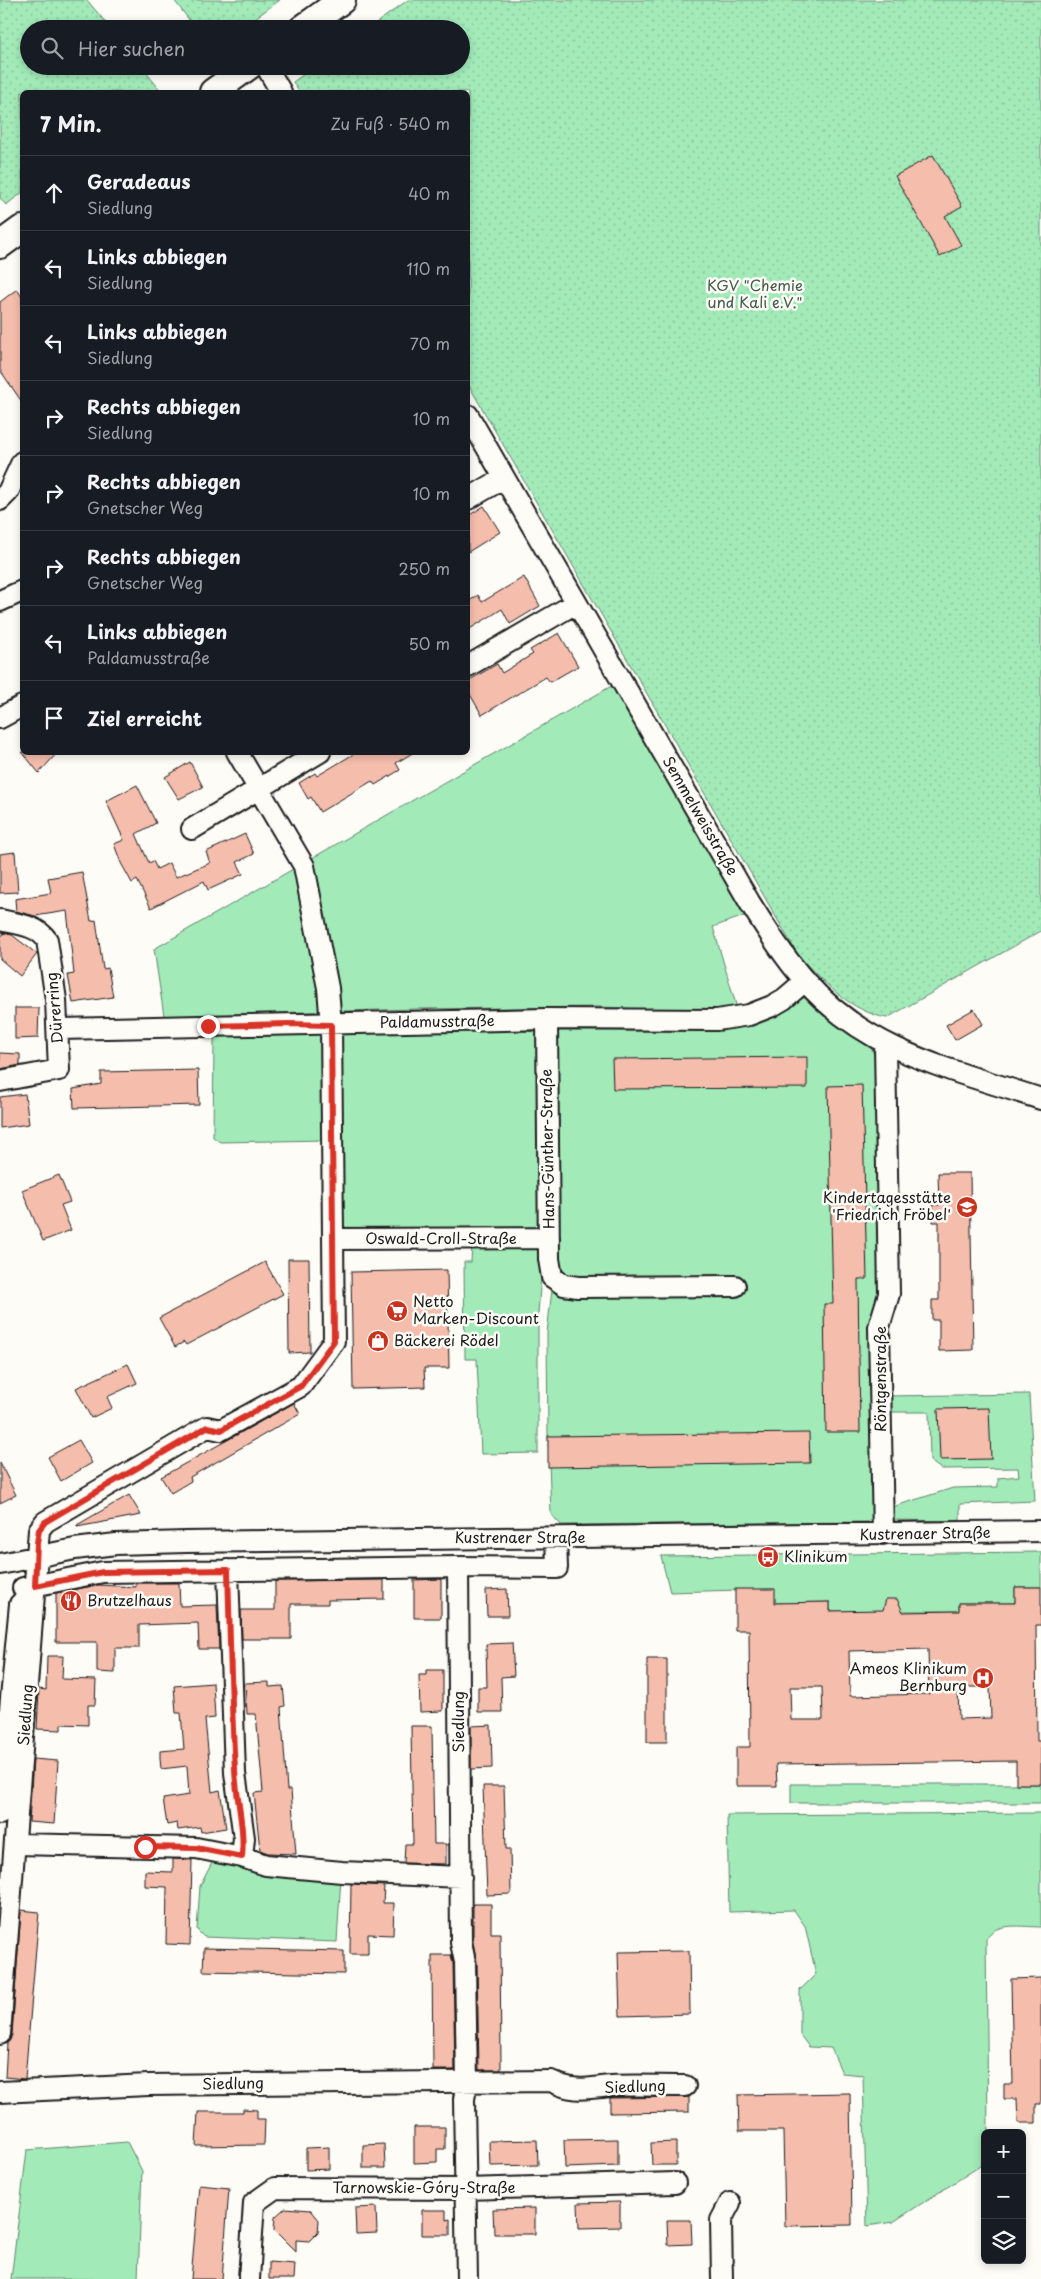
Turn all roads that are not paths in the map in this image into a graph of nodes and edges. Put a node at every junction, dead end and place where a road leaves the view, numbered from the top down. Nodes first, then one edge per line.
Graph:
1 (342, 0) edge
2 (314, 20) edge
3 (237, 75) edge
4 (271, 75) edge
5 (216, 90) edge
6 (280, 90) edge
7 (20, 230) edge
8 (0, 245) edge
9 (470, 418) edge
10 (20, 466) edge
11 (504, 478) junction
12 (470, 498) edge
13 (0, 500) edge
14 (20, 592) edge
15 (0, 601) edge
16 (576, 603) junction
17 (470, 665) edge
18 (20, 707) edge
19 (0, 718) edge
20 (239, 755) edge
21 (315, 755) edge
22 (259, 789) junction
23 (192, 829) dead end
24 (0, 920) edge
25 (805, 982) junction
26 (547, 1019) junction
27 (331, 1025) junction
28 (58, 1029) junction
29 (885, 1044) junction
30 (0, 1081) edge
31 (1041, 1098) edge
32 (549, 1238) junction
33 (334, 1239) junction
34 (735, 1286) dead end
35 (1041, 1531) edge
36 (883, 1534) junction
37 (556, 1538) junction
38 (18, 1560) edge
39 (458, 1567) junction
40 (228, 1570) junction
41 (28, 1587) junction
42 (24, 1638) junction
43 (0, 1814) edge
44 (16, 1844) junction
45 (242, 1857) junction
46 (460, 1877) junction
47 (0, 2034) edge
48 (685, 2086) dead end
49 (466, 2091) junction
50 (0, 2092) edge
51 (675, 2183) dead end
52 (466, 2189) junction
53 (730, 2203) dead end
54 (249, 2279) edge
55 (467, 2279) edge
56 (722, 2279) edge

1 - 2 main road
3 - 5 main road
4 - 6 street
7 - 8 main road
9 - 11 street, Semmelweisstraße
10 - 13 street
11 - 12 street
11 - 16 street, Semmelweisstraße
14 - 15 street
16 - 17 street
16 - 25 street, Semmelweisstraße
18 - 19 street
20 - 22 street, Siedlung
21 - 22 street
22 - 23 street
22 - 27 street, Siedlung
24 - 28 street, Dürerring
25 - 26 street, Paldamusstraße
25 - 29 street, Semmelweisstraße
26 - 27 street, Paldamusstraße
26 - 32 street, Hans-Günther-Straße
27 - 28 street, Paldamusstraße
27 - 33 street, Siedlung
28 - 30 street, Dürerring
29 - 31 street, Semmelweisstraße
29 - 36 street, Röntgenstraße
32 - 33 street, Oswald-Croll-Straße
32 - 34 street, Hans-Günther-Straße
33 - 38 street, Siedlung
35 - 36 street, Kustrenaer Straße
36 - 37 street, Kustrenaer Straße
37 - 38 street, Kustrenaer Straße
37 - 39 street
38 - 41 street, Siedlung
39 - 40 street
39 - 46 street, Siedlung
40 - 41 street
40 - 45 street
41 - 42 street, Siedlung
42 - 43 street
42 - 44 street, Siedlung
44 - 45 street
44 - 47 street, Siedlung
45 - 46 street
46 - 49 street, Siedlung
48 - 49 street, Siedlung
49 - 50 street, Siedlung
49 - 52 street
51 - 52 street, Tarnowskie-Góry-Straße
52 - 54 street, Tarnowskie-Góry-Straße
52 - 55 street
53 - 56 street

